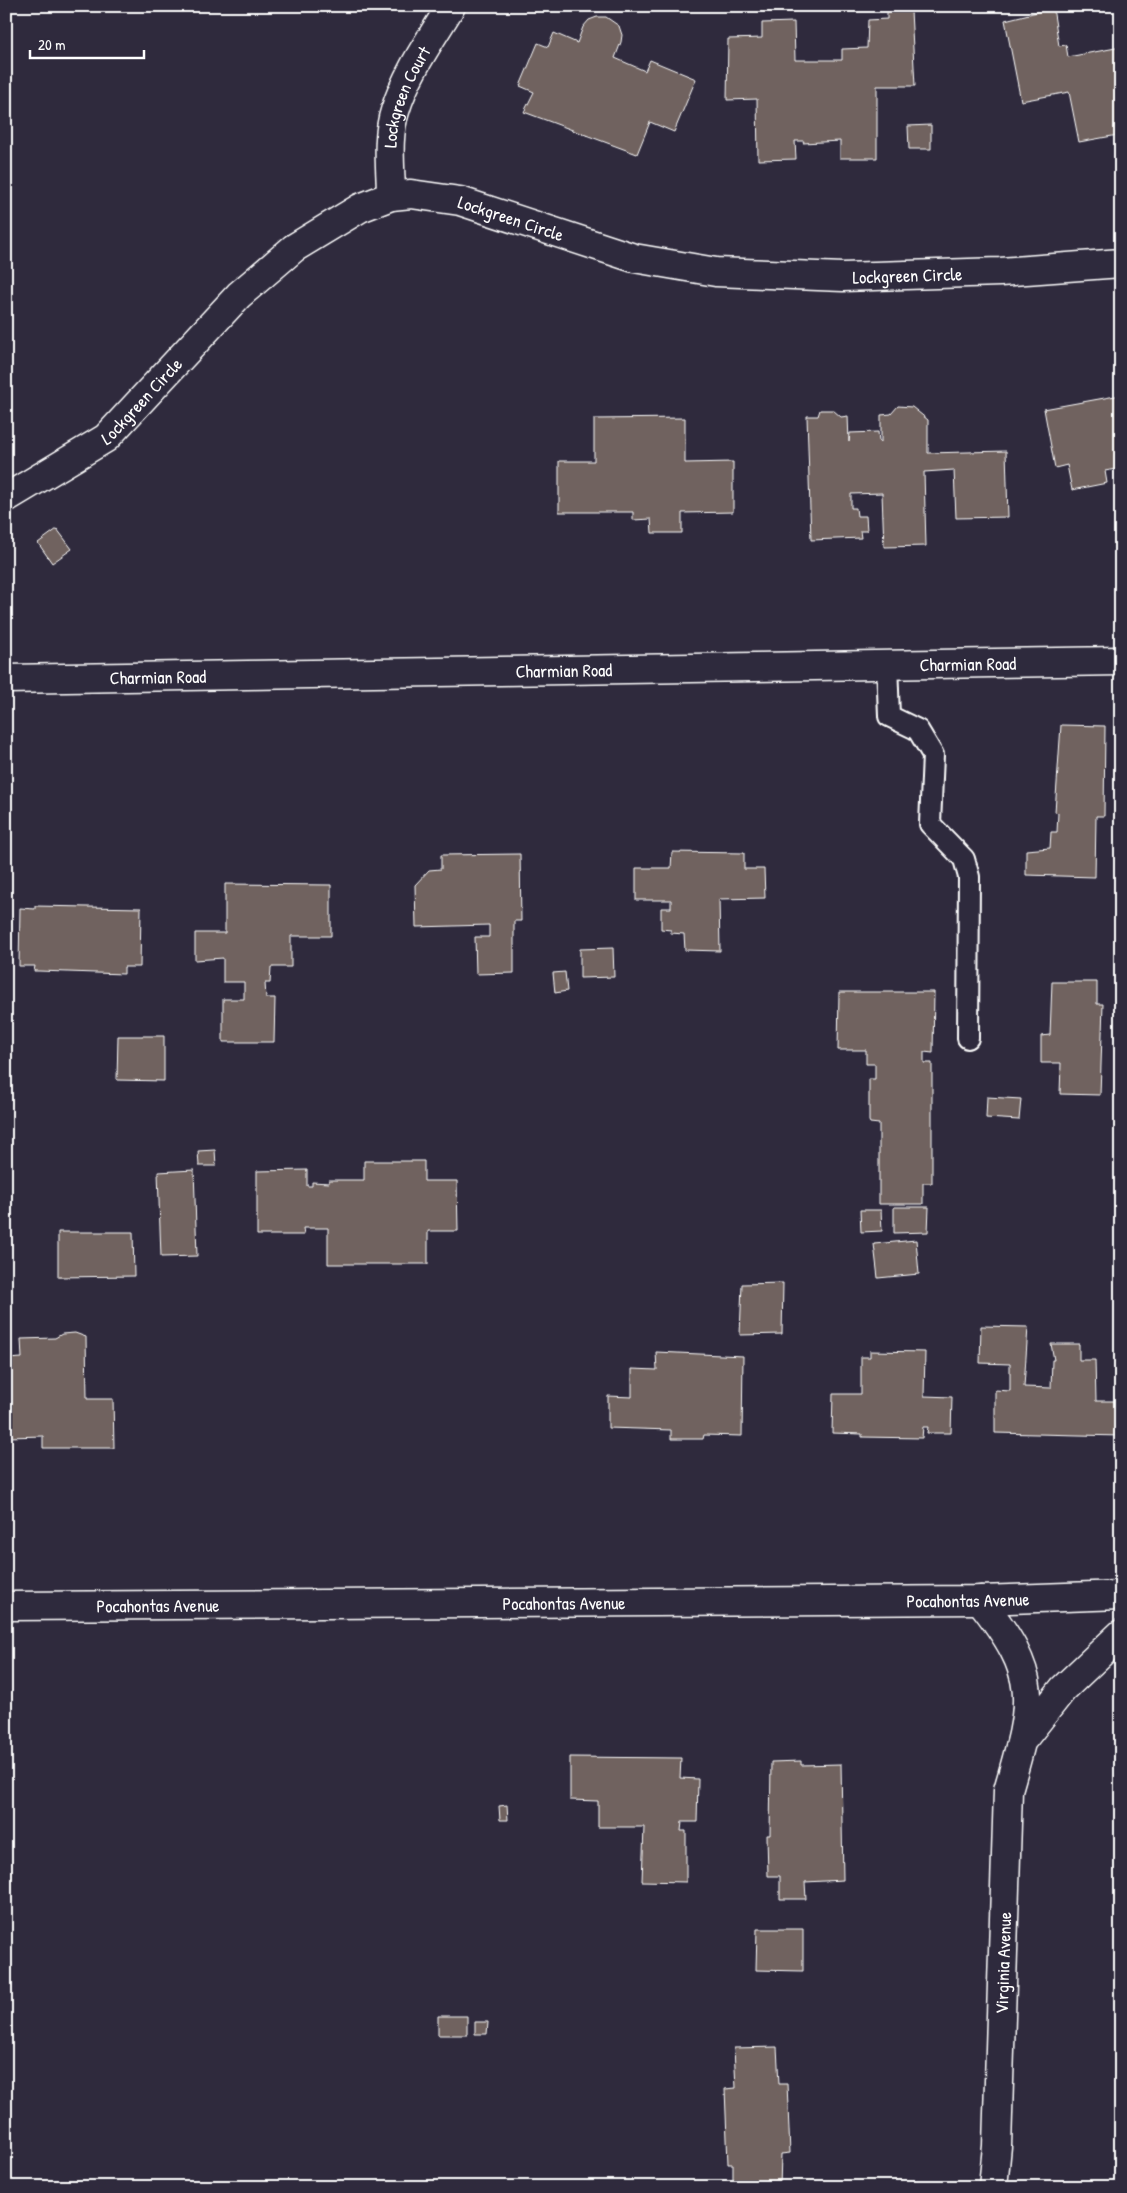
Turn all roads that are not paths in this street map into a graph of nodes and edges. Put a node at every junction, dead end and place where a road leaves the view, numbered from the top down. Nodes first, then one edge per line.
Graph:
1 (451, 6) edge
2 (391, 196) junction
3 (1121, 263) edge
4 (6, 498) edge
5 (1121, 661) edge
6 (887, 664) junction
7 (6, 679) edge
8 (968, 1038) dead end
9 (1121, 1595) edge
10 (980, 1600) junction
11 (6, 1606) edge
12 (1121, 1634) edge
13 (1022, 1740) junction
14 (993, 2187) edge

1 - 2 street, Lockgreen Court
2 - 3 street, Lockgreen Circle
2 - 4 street, Lockgreen Circle
5 - 6 street, Charmian Road
6 - 7 street, Charmian Road
6 - 8 lane
9 - 10 street, Pocahontas Avenue
10 - 11 street, Pocahontas Avenue
10 - 13 street, Virginia Avenue
12 - 13 street, Virginia Avenue
13 - 14 street, Virginia Avenue

